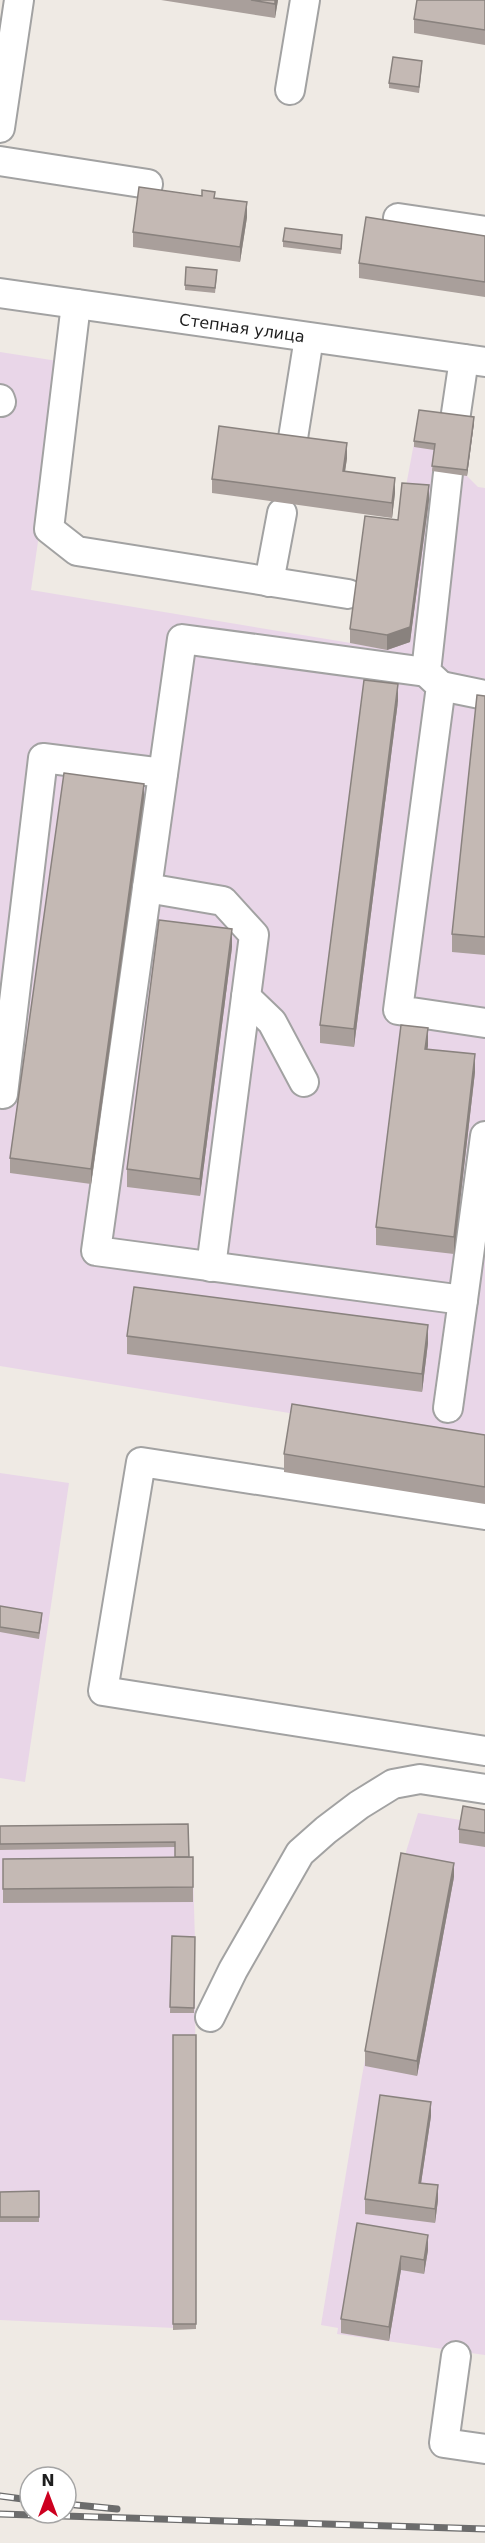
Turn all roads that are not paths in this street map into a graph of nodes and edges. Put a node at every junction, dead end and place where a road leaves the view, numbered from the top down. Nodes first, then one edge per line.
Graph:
1 (19, 0) edge
2 (305, 0) edge
3 (290, 90) dead end
4 (0, 128) edge
5 (0, 161) edge
6 (148, 184) dead end
7 (398, 218) dead end
8 (485, 231) edge
9 (0, 293) edge
10 (76, 304) junction
11 (309, 338) junction
12 (475, 360) edge
13 (454, 420) edge
14 (324, 442) edge
15 (447, 473) edge
16 (282, 513) dead end
17 (269, 582) junction
18 (348, 594) dead end
19 (434, 679) junction
20 (485, 695) edge
21 (164, 773) junction
22 (147, 888) junction
23 (246, 997) junction
24 (485, 1023) edge
25 (304, 1082) dead end
26 (3, 1094) dead end
27 (485, 1136) edge
28 (211, 1266) junction
29 (463, 1300) junction
30 (448, 1408) dead end
31 (485, 1515) edge
32 (485, 1751) edge
33 (485, 1789) edge
34 (210, 2017) dead end
35 (456, 2356) dead end
36 (485, 2449) edge

1 - 4 street
2 - 3 street
5 - 6 street
7 - 8 street
9 - 10 street, Степная улица
10 - 11 street, Степная улица
10 - 17 street
11 - 12 street, Степная улица
11 - 14 street
12 - 13 street
15 - 19 street
16 - 17 street
17 - 18 street
19 - 20 street
19 - 21 street
19 - 24 street
21 - 22 street
21 - 26 street
22 - 23 street
22 - 28 street
23 - 25 street
23 - 28 street
27 - 29 street
28 - 29 street
29 - 30 street
31 - 32 street
33 - 34 street
35 - 36 street

